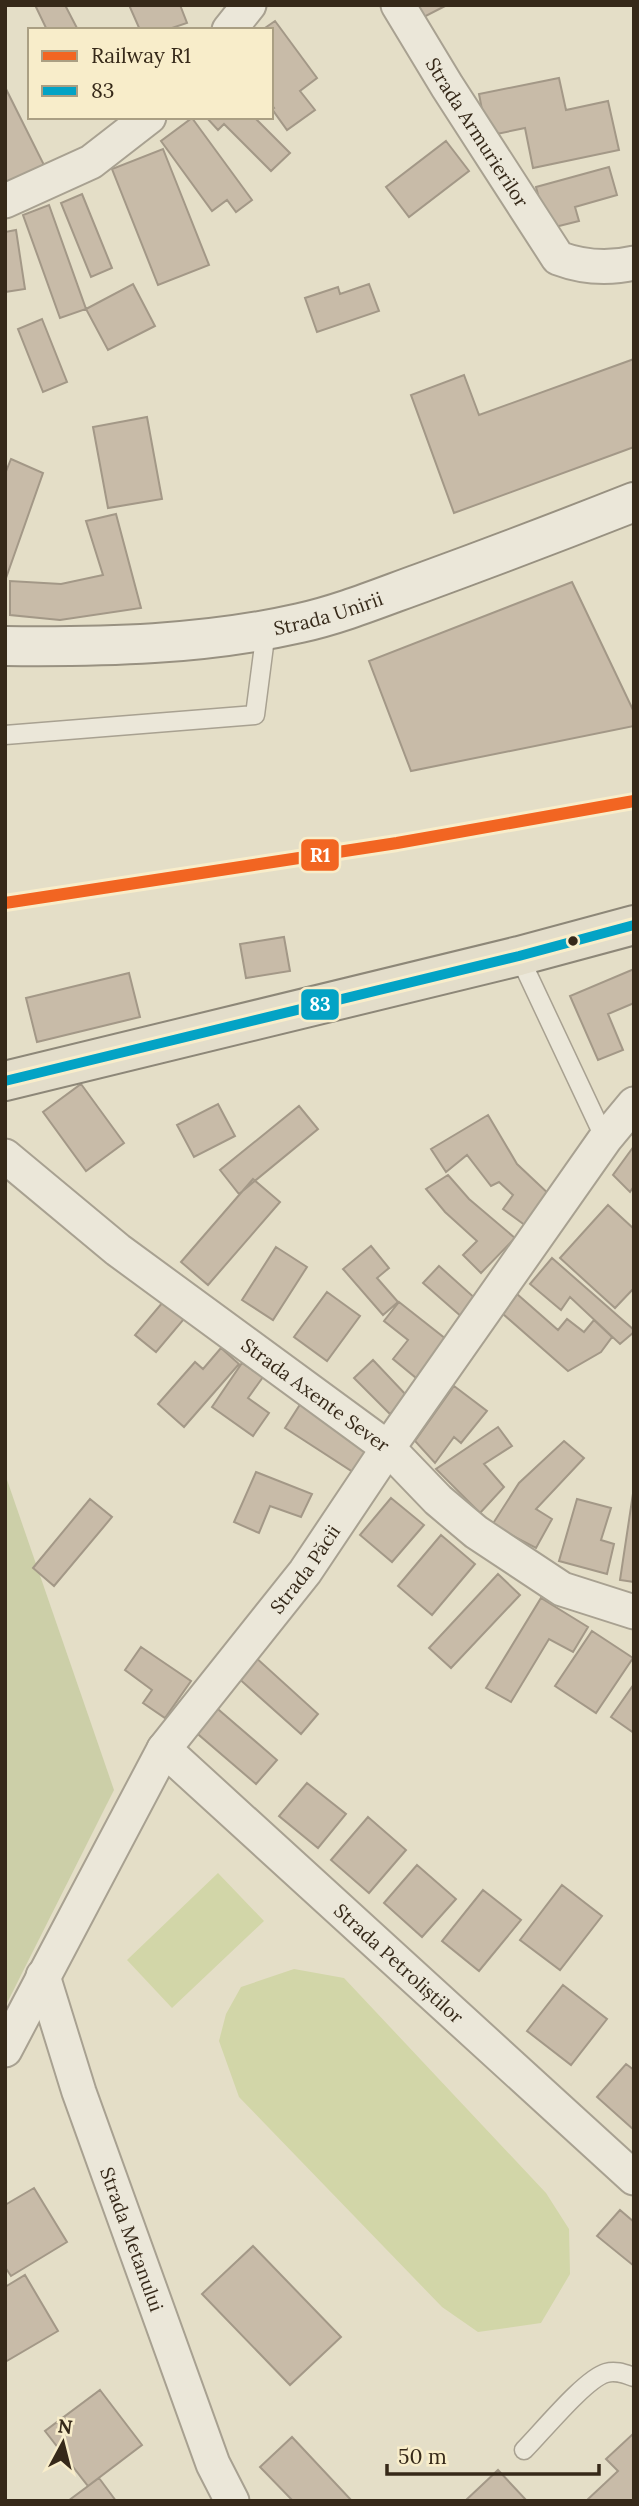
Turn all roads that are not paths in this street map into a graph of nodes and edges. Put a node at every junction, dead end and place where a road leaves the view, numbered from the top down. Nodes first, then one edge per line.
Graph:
1 (249, 5) edge
2 (398, 5) edge
3 (231, 28) edge
4 (146, 119) edge
5 (5, 201) edge
6 (634, 263) edge
7 (634, 502) edge
8 (266, 630) junction
9 (5, 646) edge
10 (5, 735) edge
11 (634, 925) edge
12 (519, 956) junction
13 (5, 1082) edge
14 (634, 1104) edge
15 (606, 1139) junction
16 (5, 1157) edge
17 (387, 1448) junction
18 (634, 1612) edge
19 (164, 1749) junction
20 (43, 1976) junction
21 (5, 2050) edge
22 (634, 2178) edge
23 (634, 2376) edge
24 (524, 2450) dead end
25 (232, 2501) edge

1 - 3 street
2 - 6 street, Strada Armurierilor
4 - 5 street
7 - 8 main road, Strada Unirii
8 - 9 main road, Strada Unirii
8 - 10 lane
11 - 12 main road
12 - 13 main road
12 - 15 lane
14 - 15 street, Strada Păcii
15 - 17 street, Strada Păcii
16 - 17 street, Strada Axente Sever
17 - 18 street, Strada Axente Sever
17 - 19 street, Strada Păcii
19 - 20 street, Strada Păcii
19 - 22 street, Strada Petroliștilor
20 - 21 street, Strada Păcii
20 - 25 street, Strada Metanului
23 - 24 lane

